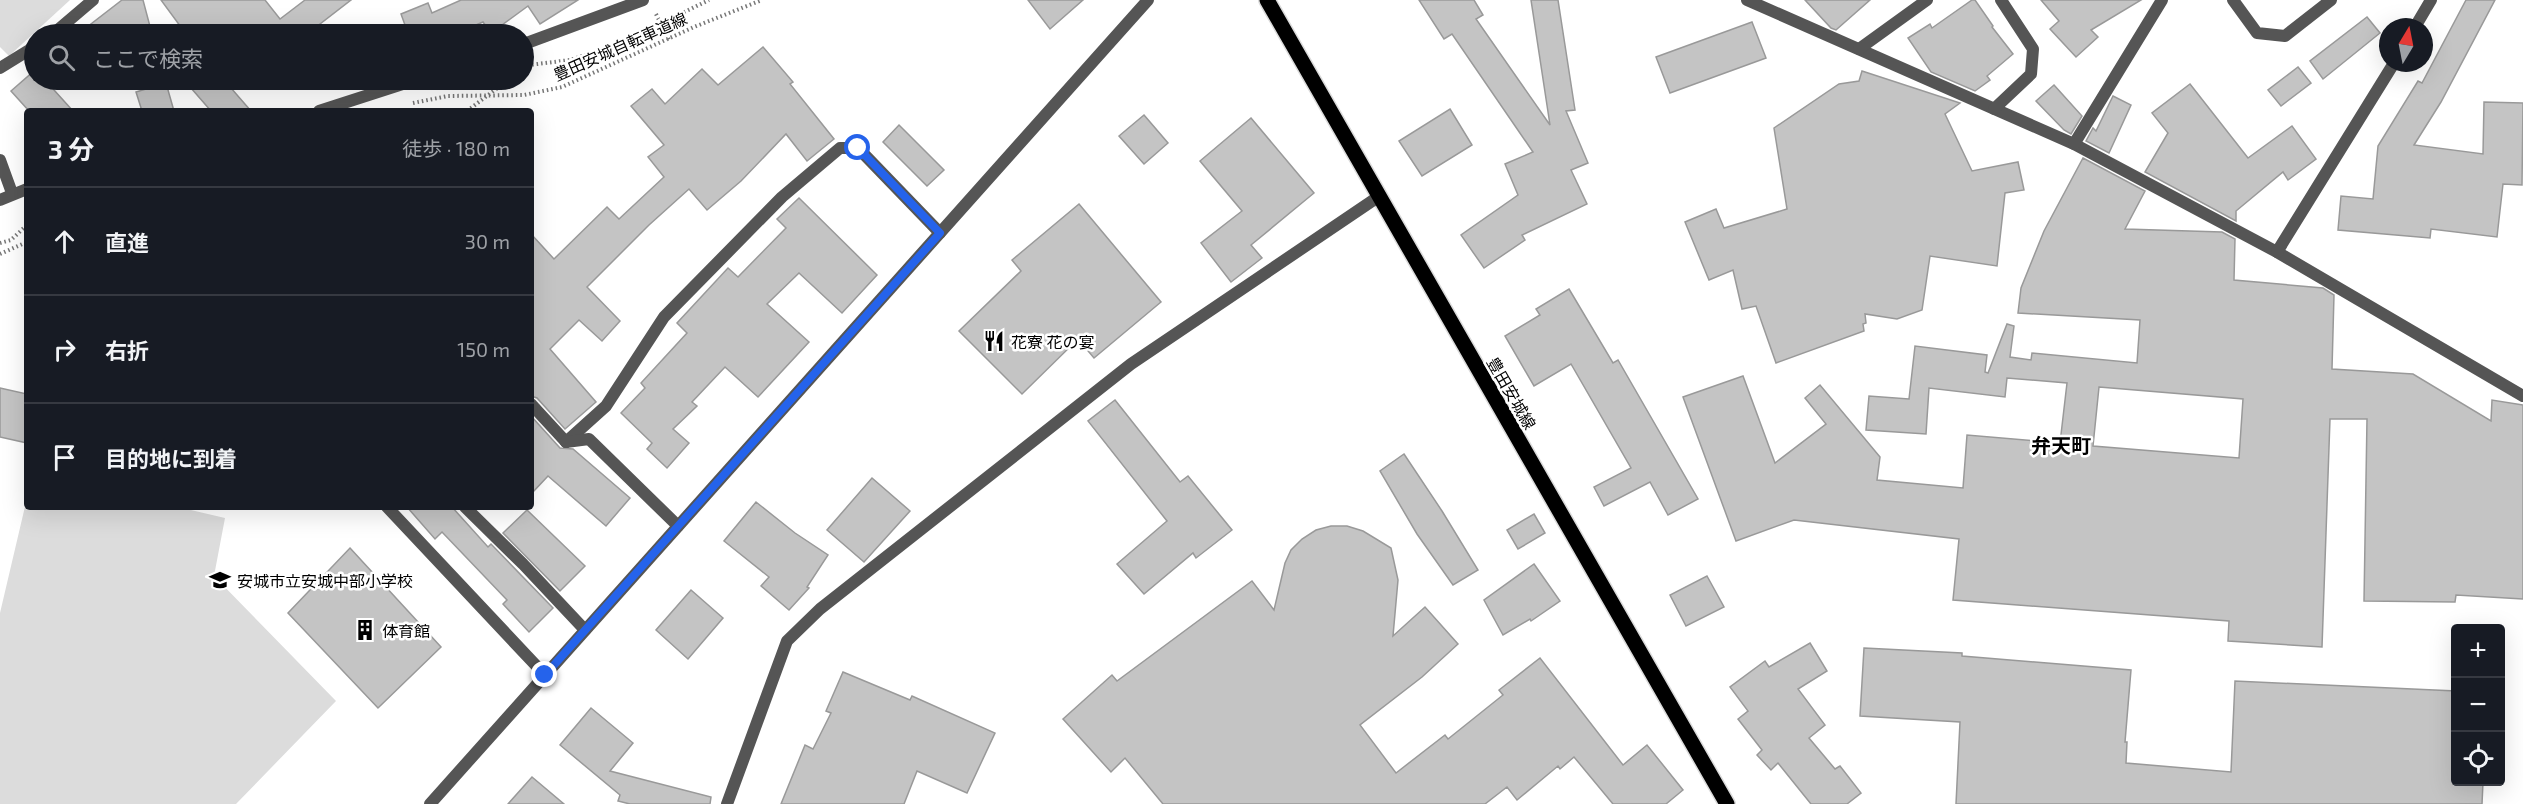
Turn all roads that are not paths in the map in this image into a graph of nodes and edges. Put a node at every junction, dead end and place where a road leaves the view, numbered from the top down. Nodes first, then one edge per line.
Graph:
1 (93, 0) edge
2 (1148, 0) edge
3 (1267, 0) edge
4 (1747, 0) edge
5 (1927, 0) edge
6 (2001, 0) edge
7 (2162, 0) edge
8 (2233, 0) edge
9 (2331, 0) edge
10 (2431, 0) edge
11 (648, 4) edge
12 (2420, 18) edge
13 (65, 24) edge
14 (534, 41) edge
15 (1859, 49) junction
16 (24, 53) edge
17 (0, 68) edge
18 (2388, 72) edge
19 (383, 90) edge
20 (328, 108) edge
21 (1994, 109) junction
22 (2074, 144) junction
23 (0, 160) edge
24 (24, 190) edge
25 (12, 193) junction
26 (1378, 197) junction
27 (0, 200) edge
28 (940, 233) junction
29 (2277, 252) junction
30 (2523, 396) edge
31 (534, 407) edge
32 (566, 442) junction
33 (390, 510) edge
34 (468, 510) edge
35 (678, 526) junction
36 (585, 630) junction
37 (545, 675) junction
38 (430, 804) edge
39 (727, 804) edge
40 (1727, 804) edge

1 - 13 street
2 - 28 street
3 - 26 main road, 豊田安城線
4 - 15 street
5 - 15 street
6 - 21 street
7 - 22 street
8 - 9 street
10 - 12 street
11 - 14 street
15 - 21 street
16 - 17 street
18 - 29 street
19 - 20 street
21 - 22 street
22 - 29 street
23 - 25 street
24 - 25 street
25 - 27 street
26 - 39 street
26 - 40 main road, 豊田安城線
28 - 32 street
28 - 35 street
29 - 30 street
31 - 32 street
32 - 35 street
33 - 37 street
34 - 36 street
35 - 36 street
36 - 37 street
37 - 38 street

